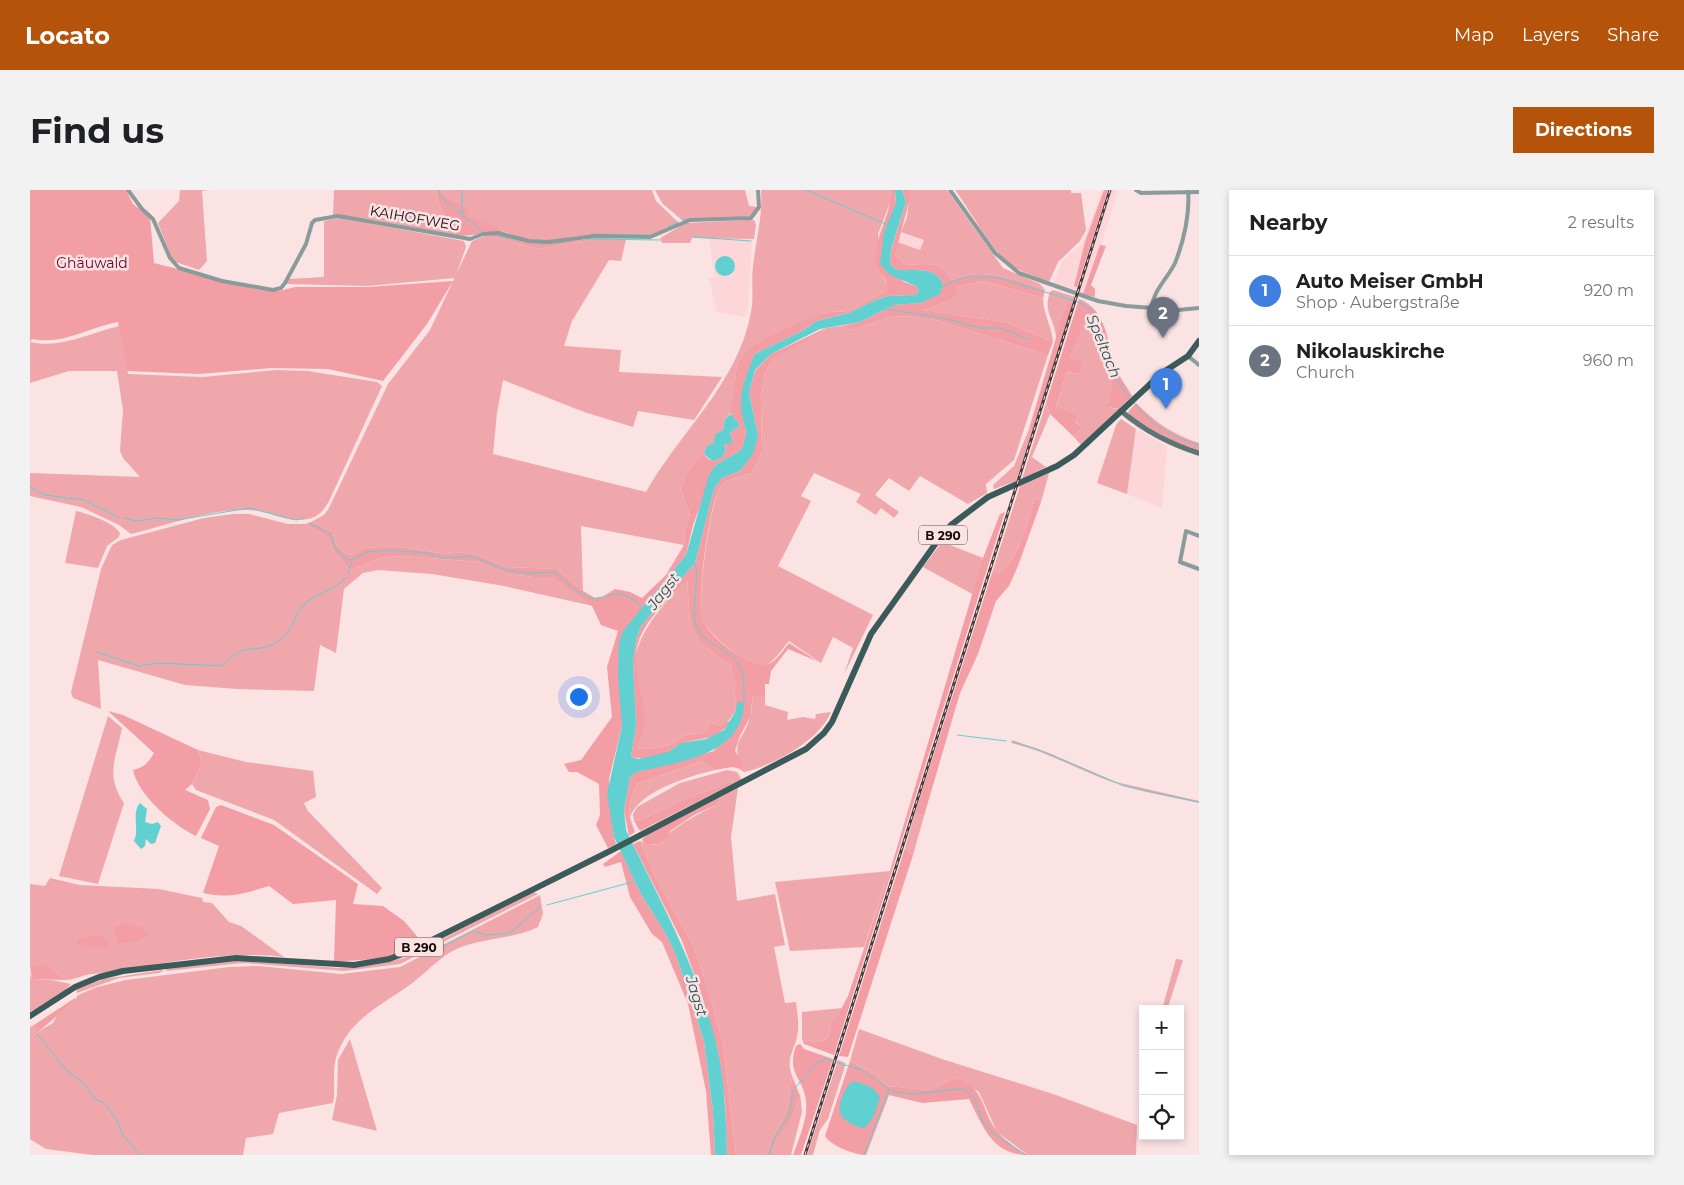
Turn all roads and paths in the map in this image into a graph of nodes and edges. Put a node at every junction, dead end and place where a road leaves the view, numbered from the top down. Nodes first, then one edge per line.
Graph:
1 (128, 190) edge
2 (758, 190) edge
3 (950, 190) edge
4 (1136, 190) edge
5 (1188, 191) edge
6 (1199, 192) edge
7 (1152, 308) junction
8 (1199, 308) edge
9 (1199, 341) edge
10 (1188, 356) junction
11 (1199, 365) edge
12 (1121, 411) junction
13 (1199, 453) edge
14 (1199, 536) edge
15 (1199, 568) edge
16 (30, 1016) edge

1 - 2 street, KAIHOFWEG
3 - 7 street
4 - 5 street
5 - 6 street
5 - 7 street
7 - 8 street
9 - 10 main road, B 290
10 - 11 street
10 - 12 main road, B 290
12 - 13 street
12 - 16 main road, B 290
14 - 15 street

